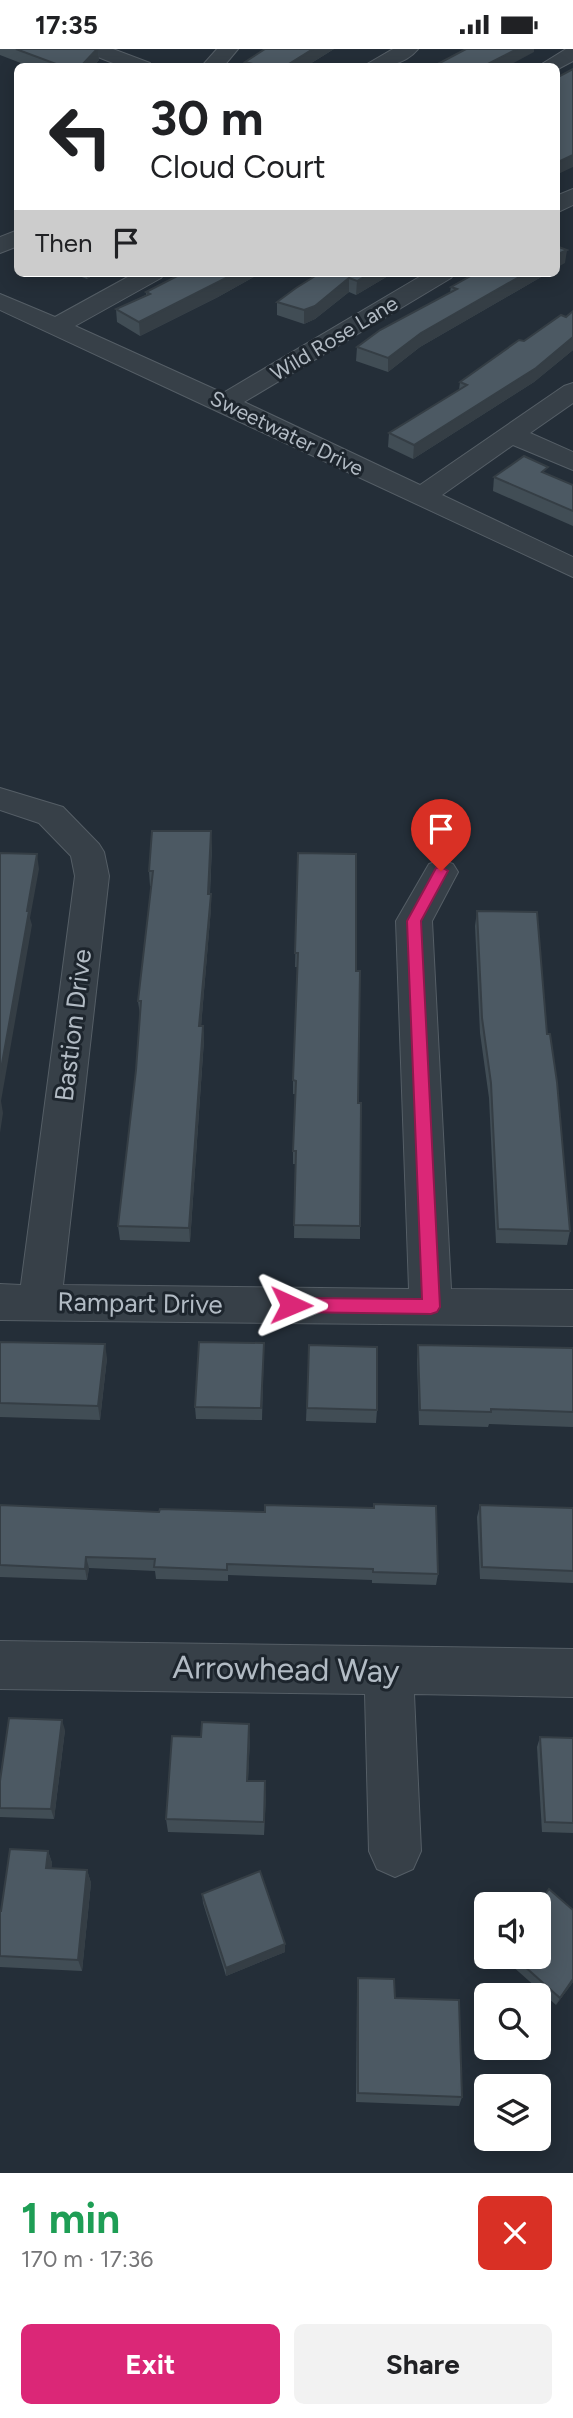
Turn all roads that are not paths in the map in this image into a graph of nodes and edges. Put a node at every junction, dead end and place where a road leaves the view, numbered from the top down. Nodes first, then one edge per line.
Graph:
1 (95, 49) edge
2 (228, 49) edge
3 (408, 49) edge
4 (573, 53) edge
5 (132, 63) edge
6 (215, 63) edge
7 (380, 63) edge
8 (554, 63) edge
9 (146, 277) edge
10 (436, 277) edge
11 (0, 301) edge
12 (56, 326) junction
13 (573, 391) edge
14 (224, 403) junction
15 (509, 435) junction
16 (573, 462) edge
17 (421, 497) junction
18 (573, 568) edge
19 (0, 799) edge
20 (441, 871) dead end
21 (20, 1302) edge
22 (431, 1307) junction
23 (573, 1308) edge
24 (0, 1665) edge
25 (389, 1671) junction
26 (573, 1673) edge
27 (395, 1851) dead end

1 - 5 street
2 - 6 street
3 - 7 street
4 - 8 street
9 - 12 street
10 - 14 street, Wild Rose Lane
11 - 12 street, Sweetwater Drive
12 - 14 street, Sweetwater Drive
13 - 15 street
14 - 17 street, Sweetwater Drive
15 - 16 street
15 - 17 street
17 - 18 street, Sweetwater Drive
19 - 21 street, Bastion Drive
20 - 22 street
21 - 22 street, Rampart Drive
22 - 23 street, Rampart Drive
24 - 25 street, Arrowhead Way
25 - 26 street, Arrowhead Way
25 - 27 street

